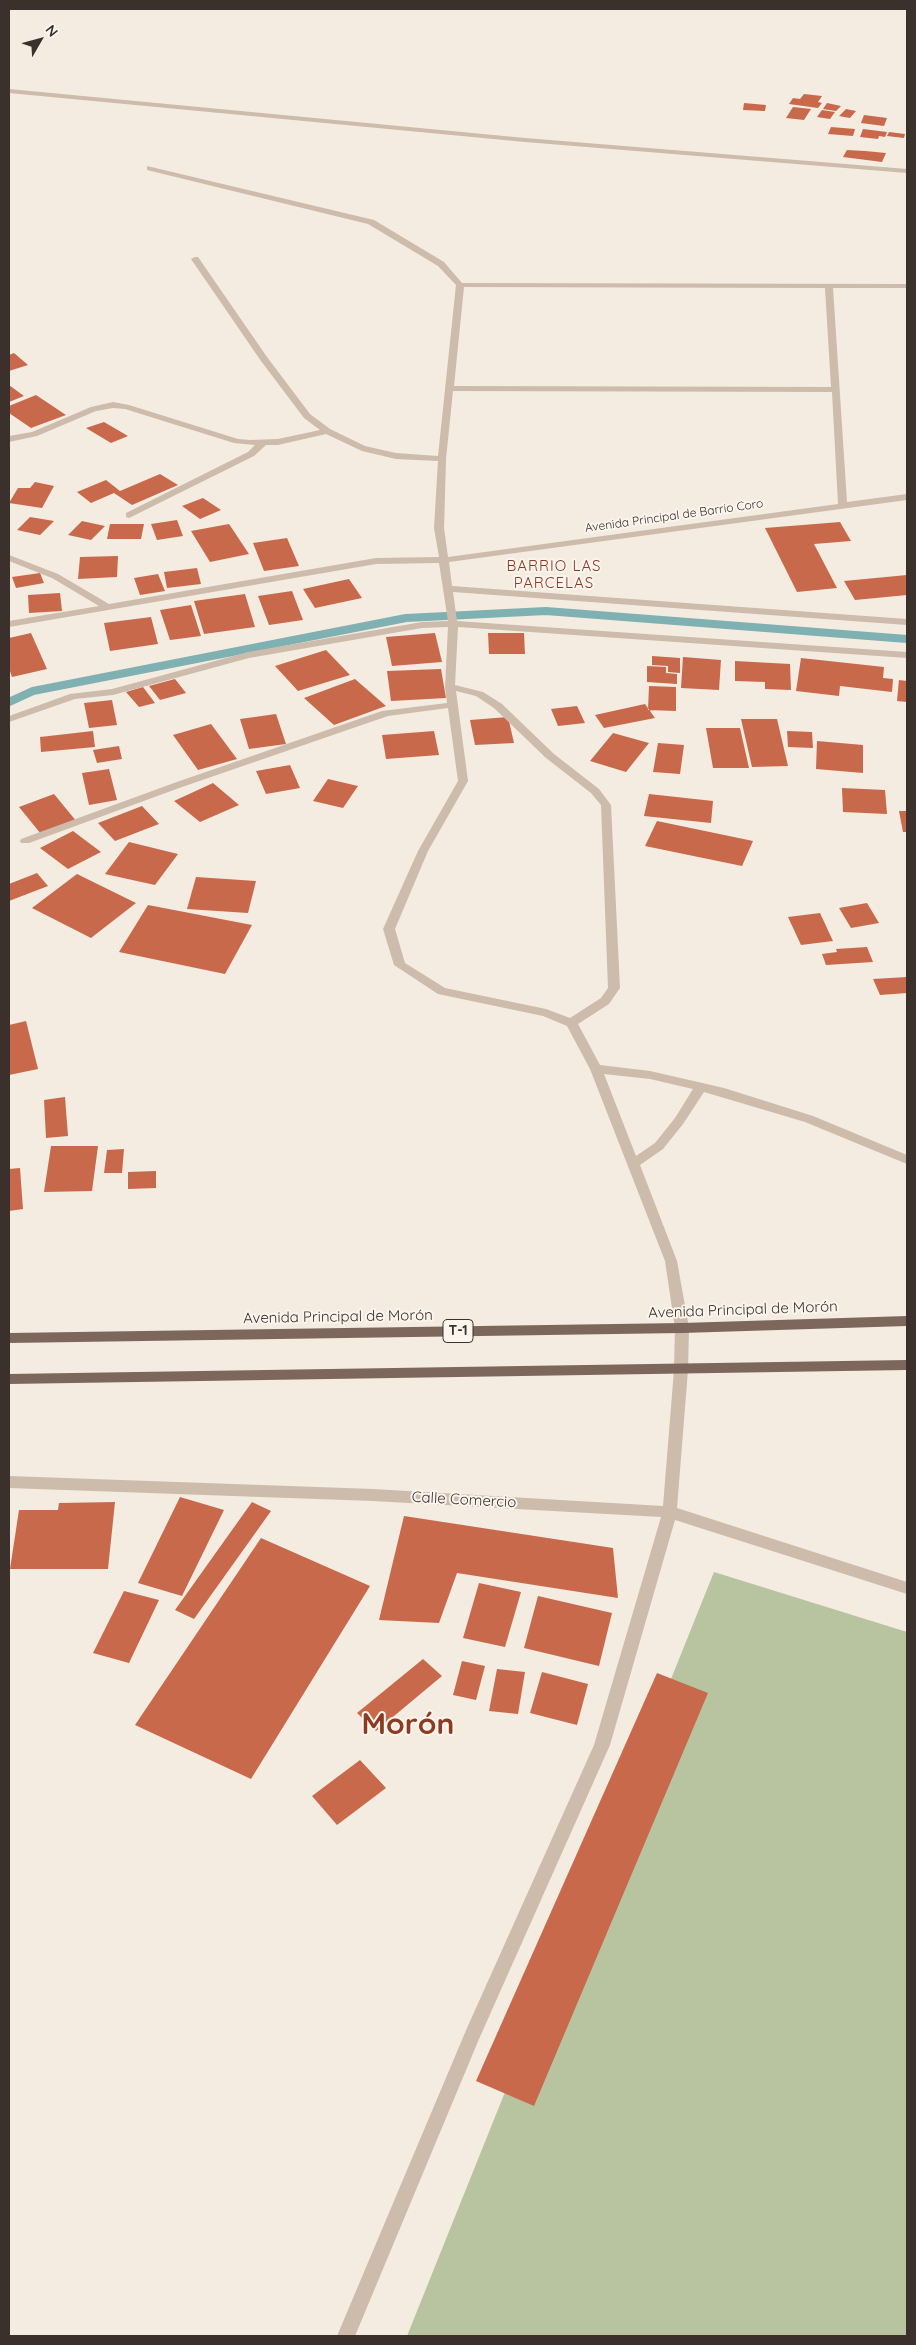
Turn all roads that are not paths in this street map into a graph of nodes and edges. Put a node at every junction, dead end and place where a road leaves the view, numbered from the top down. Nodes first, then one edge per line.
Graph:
1 (9, 91) edge
2 (150, 168) dead end
3 (907, 170) edge
4 (195, 259) dead end
5 (460, 285) junction
6 (829, 285) junction
7 (907, 286) edge
8 (450, 388) junction
9 (836, 390) junction
10 (327, 431) junction
11 (9, 439) edge
12 (263, 443) junction
13 (442, 459) junction
14 (907, 497) edge
15 (844, 506) junction
16 (129, 515) dead end
17 (9, 558) edge
18 (444, 560) junction
19 (449, 589) junction
20 (108, 607) junction
21 (452, 618) junction
22 (907, 622) edge
23 (9, 624) edge
24 (907, 655) edge
25 (450, 687) junction
26 (452, 705) junction
27 (9, 719) edge
28 (25, 841) dead end
29 (571, 1023) junction
30 (596, 1069) junction
31 (701, 1087) junction
32 (907, 1160) edge
33 (633, 1164) junction
34 (907, 1321) edge
35 (682, 1328) junction
36 (9, 1338) edge
37 (907, 1365) edge
38 (681, 1370) junction
39 (9, 1378) edge
40 (9, 1482) edge
41 (670, 1512) junction
42 (907, 1588) edge
43 (346, 2336) edge

1 - 3 street
2 - 5 street
4 - 10 street
5 - 6 street
5 - 8 street
6 - 7 street
6 - 9 street
8 - 9 street
8 - 13 street
9 - 15 street
10 - 12 street
10 - 13 street
11 - 12 street
12 - 16 street
13 - 18 street
14 - 15 street, Avenida Principal de Barrio Coro
15 - 18 street, Avenida Principal de Barrio Coro
17 - 20 street
18 - 19 street
18 - 20 street, Avenida Principal de Barrio Coro
19 - 21 street
19 - 22 street
20 - 23 street, Avenida Principal de Barrio Coro
21 - 24 street
21 - 25 street
21 - 27 street
25 - 26 street
25 - 29 street
26 - 28 street
26 - 29 street
29 - 30 street
30 - 31 street
30 - 33 street
31 - 32 street
31 - 33 street
33 - 35 street
34 - 35 main road, Avenida Principal de Morón / T-1
35 - 36 main road, Avenida Principal de Morón / T-1
35 - 38 street
37 - 38 main road
38 - 39 main road
38 - 41 street
40 - 41 street, Calle Comercio
41 - 42 street, Calle Comercio
41 - 43 street

